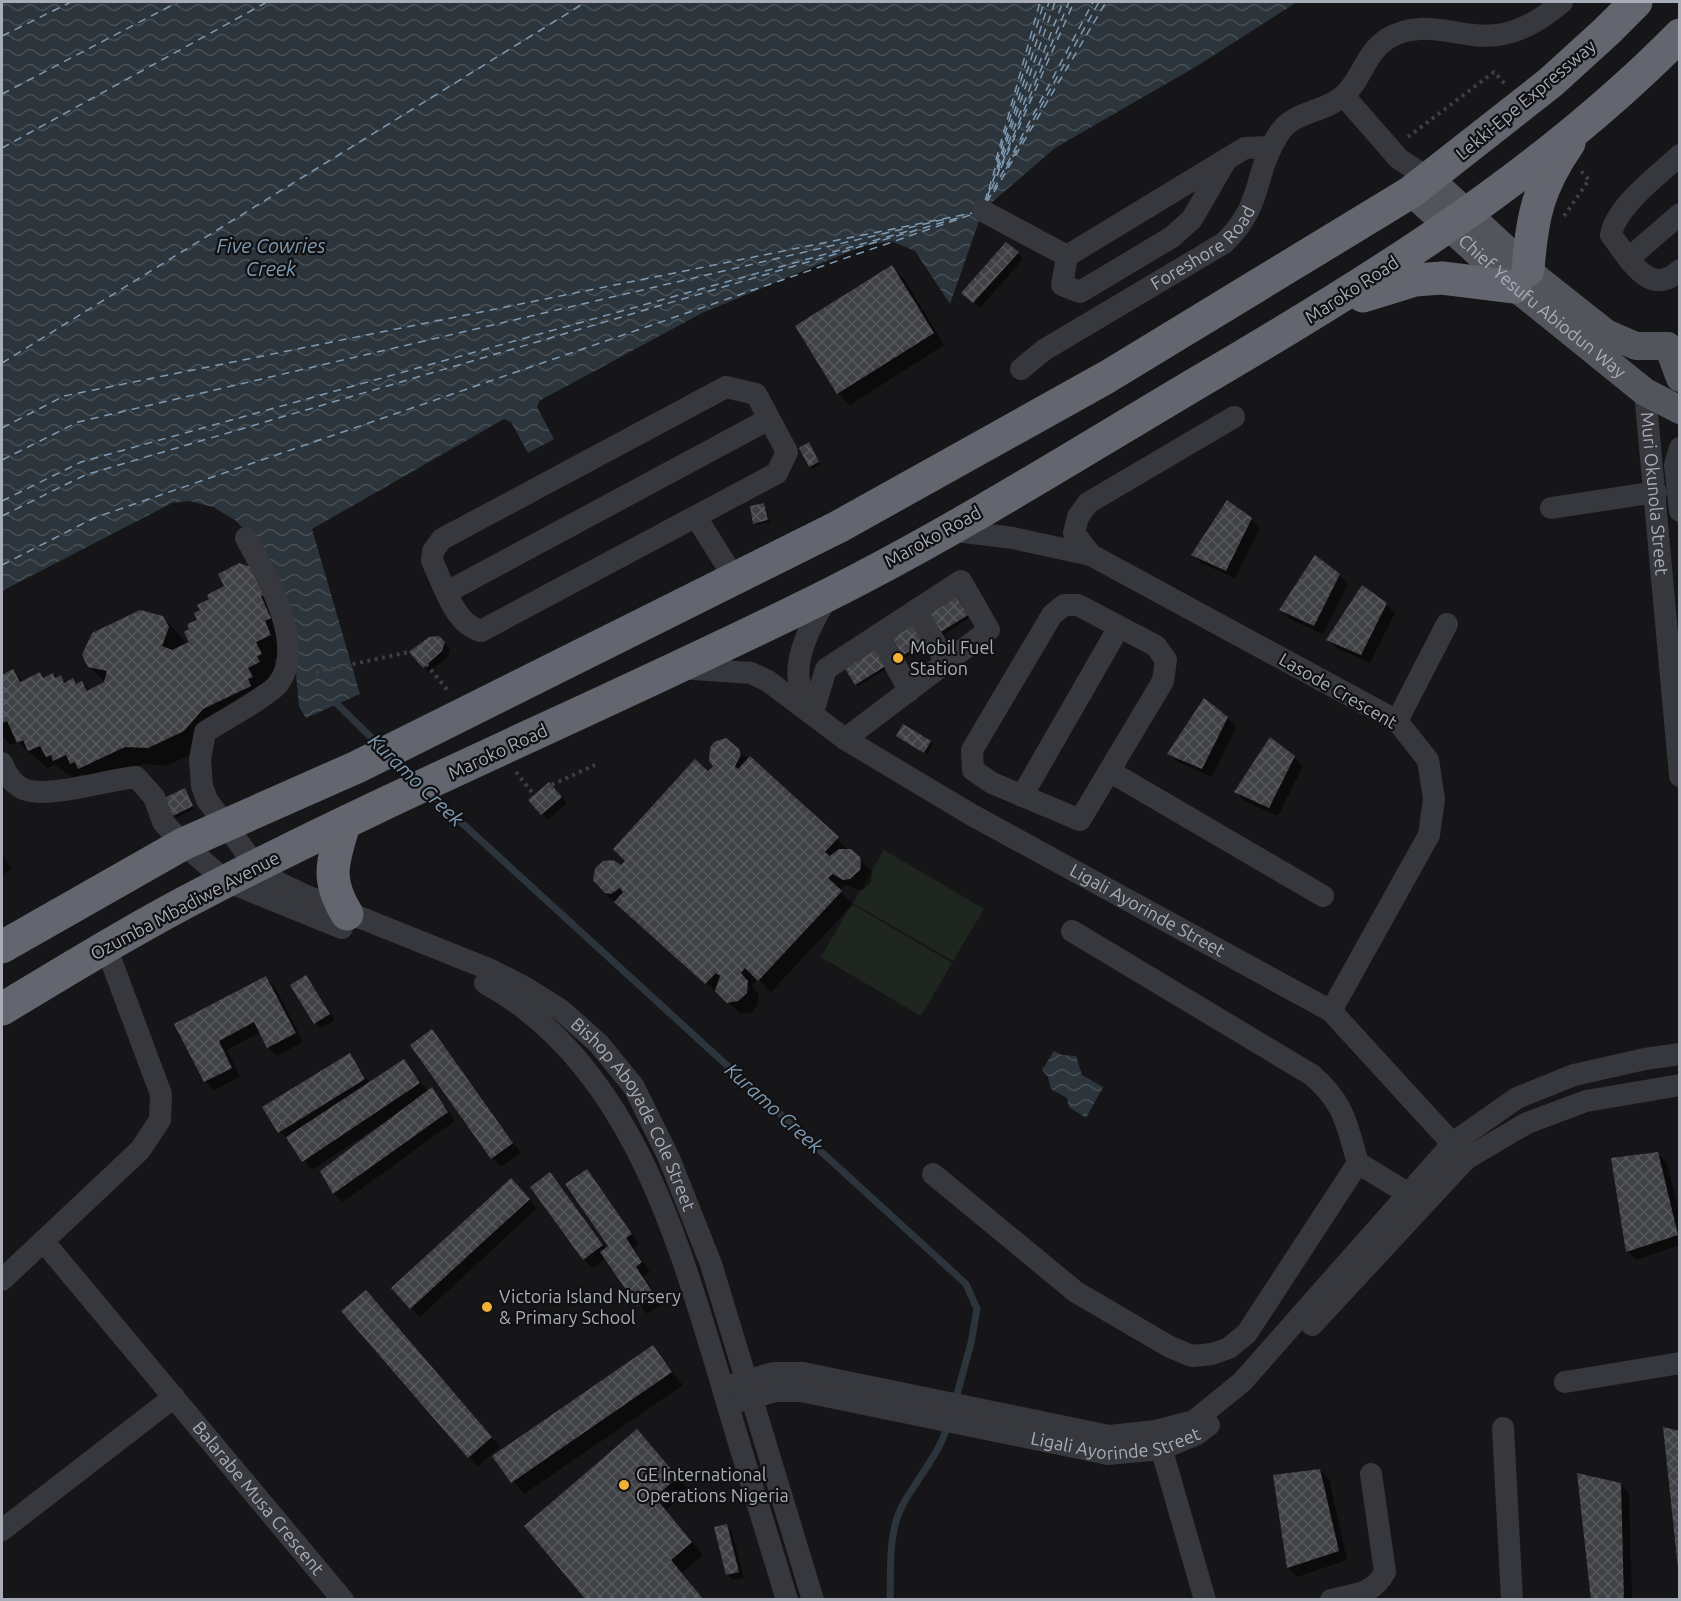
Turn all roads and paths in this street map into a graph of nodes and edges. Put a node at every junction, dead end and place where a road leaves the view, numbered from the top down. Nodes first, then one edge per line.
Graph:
1 (1562, 2) edge
2 (1636, 2) edge
3 (1680, 34) edge
4 (1494, 72) dead end
5 (1344, 96) junction
6 (1583, 123) junction
7 (1271, 147) junction
8 (1395, 154) junction
9 (1680, 155) edge
10 (1226, 159) junction
11 (1589, 180) dead end
12 (1420, 185) junction
13 (983, 210) dead end
14 (1680, 214) edge
15 (1458, 220) junction
16 (1561, 221) dead end
17 (1068, 256) junction
18 (1629, 258) junction
19 (1680, 270) edge
20 (1522, 278) junction
21 (1321, 310) junction
22 (1674, 341) edge
23 (1021, 369) dead end
24 (1680, 378) edge
25 (1645, 392) junction
26 (1680, 410) edge
27 (1234, 417) dead end
28 (769, 418) junction
29 (1680, 448) edge
30 (1656, 492) junction
31 (1551, 508) dead end
32 (1680, 511) edge
33 (696, 517) junction
34 (948, 530) junction
35 (246, 538) dead end
36 (1091, 555) junction
37 (735, 579) junction
38 (447, 592) junction
39 (828, 595) junction
40 (916, 610) junction
41 (1447, 624) dead end
42 (1119, 627) junction
43 (879, 634) junction
44 (409, 652) dead end
45 (946, 662) junction
46 (679, 668) junction
47 (316, 672) dead end
48 (909, 691) junction
49 (813, 712) junction
50 (1397, 721) junction
51 (845, 739) junction
52 (2, 763) edge
53 (596, 765) dead end
54 (1109, 771) junction
55 (1680, 776) edge
56 (548, 783) dead end
57 (992, 783) junction
58 (1022, 796) junction
59 (972, 815) junction
60 (358, 818) junction
61 (224, 826) junction
62 (183, 844) junction
63 (256, 866) junction
64 (226, 881) junction
65 (1323, 896) dead end
66 (347, 914) junction
67 (1072, 931) dead end
68 (2, 947) edge
69 (106, 947) junction
70 (2, 1009) edge
71 (1332, 1011) junction
72 (1680, 1054) edge
73 (1680, 1085) edge
74 (1460, 1151) junction
75 (1358, 1163) junction
76 (933, 1174) dead end
77 (1407, 1193) junction
78 (44, 1242) junction
79 (2, 1280) edge
80 (1680, 1363) edge
81 (1566, 1382) dead end
82 (751, 1388) junction
83 (174, 1397) junction
84 (725, 1397) junction
85 (1503, 1428) dead end
86 (1159, 1440) junction
87 (1371, 1474) dead end
88 (2, 1530) edge
89 (343, 1599) edge
90 (786, 1599) edge
91 (813, 1599) edge
92 (1205, 1599) edge
93 (1331, 1599) edge
94 (1512, 1599) edge

1 - 5 street
2 - 12 highway, Lekki-Epe Expressway
3 - 6 highway
4 - 8 path
5 - 7 street, Foreshore Road
5 - 8 street
6 - 15 highway
6 - 20 highway
7 - 10 street
7 - 23 street, Foreshore Road
8 - 12 street
9 - 18 street
10 - 17 street
10 - 17 street
11 - 16 path
12 - 15 main road, Chief Yesufu Abiodun Way
12 - 37 highway
13 - 17 street
14 - 18 street
15 - 20 main road, Chief Yesufu Abiodun Way
15 - 21 highway, Maroko Road
18 - 19 street
20 - 21 highway
20 - 22 main road, Chief Yesufu Abiodun Way
20 - 25 main road, Chief Yesufu Abiodun Way
21 - 34 highway, Maroko Road
22 - 24 main road, Chief Yesufu Abiodun Way
25 - 26 main road, Chief Yesufu Abiodun Way
25 - 30 street, Muri Okunola Street
27 - 36 street, Lasode Crescent
28 - 33 street
28 - 38 street
28 - 38 street
29 - 32 street, Muri Okunola Street
30 - 31 street
30 - 55 street, Muri Okunola Street
33 - 37 street
33 - 38 street
34 - 36 street, Lasode Crescent
34 - 39 highway, Maroko Road
35 - 61 street, Bishop Aboyade Cole Street
36 - 50 street, Lasode Crescent
37 - 61 highway
39 - 46 highway, Maroko Road
39 - 49 street, Ligali Ayorinde Street
40 - 43 street
40 - 45 street
40 - 45 street
41 - 50 street
42 - 54 street
42 - 57 street
42 - 58 street
43 - 48 street
43 - 49 street
44 - 47 path
45 - 48 street
46 - 49 street, Ligali Ayorinde Street
46 - 60 highway, Maroko Road
48 - 51 street
49 - 51 street, Ligali Ayorinde Street
50 - 71 street, Lasode Crescent
51 - 59 street, Ligali Ayorinde Street
52 - 62 street, Bishop Aboyade Cole Street
53 - 56 path
54 - 58 street
54 - 65 street
57 - 58 street
57 - 59 street
59 - 71 street, Ligali Ayorinde Street
60 - 63 highway, Ozumba Mbadiwe Avenue
60 - 66 highway
61 - 62 highway
61 - 63 street, Bishop Aboyade Cole Street
62 - 64 street, Bishop Aboyade Cole Street
62 - 68 highway
63 - 64 highway, Ozumba Mbadiwe Avenue
63 - 66 street, Bishop Aboyade Cole Street
64 - 69 highway, Ozumba Mbadiwe Avenue
64 - 84 street, Bishop Aboyade Cole Street
66 - 82 street, Bishop Aboyade Cole Street
67 - 75 street
69 - 70 highway, Ozumba Mbadiwe Avenue
69 - 78 street
71 - 74 street, Ligali Ayorinde Street
72 - 74 street, Ligali Ayorinde Street
73 - 74 street, Ligali Ayorinde Street
74 - 77 street, Ligali Ayorinde Street
74 - 86 street, Ligali Ayorinde Street
75 - 76 street
75 - 77 street
77 - 86 street, Ligali Ayorinde Street
78 - 79 street
78 - 83 street, Balarabe Musa Crescent
80 - 81 street
82 - 84 street, Ligali Ayorinde Street
82 - 86 street, Ligali Ayorinde Street
82 - 91 street, Bishop Aboyade Cole Street
83 - 88 street
83 - 89 street, Balarabe Musa Crescent
84 - 90 street, Bishop Aboyade Cole Street
85 - 94 street
86 - 92 street
87 - 93 street

